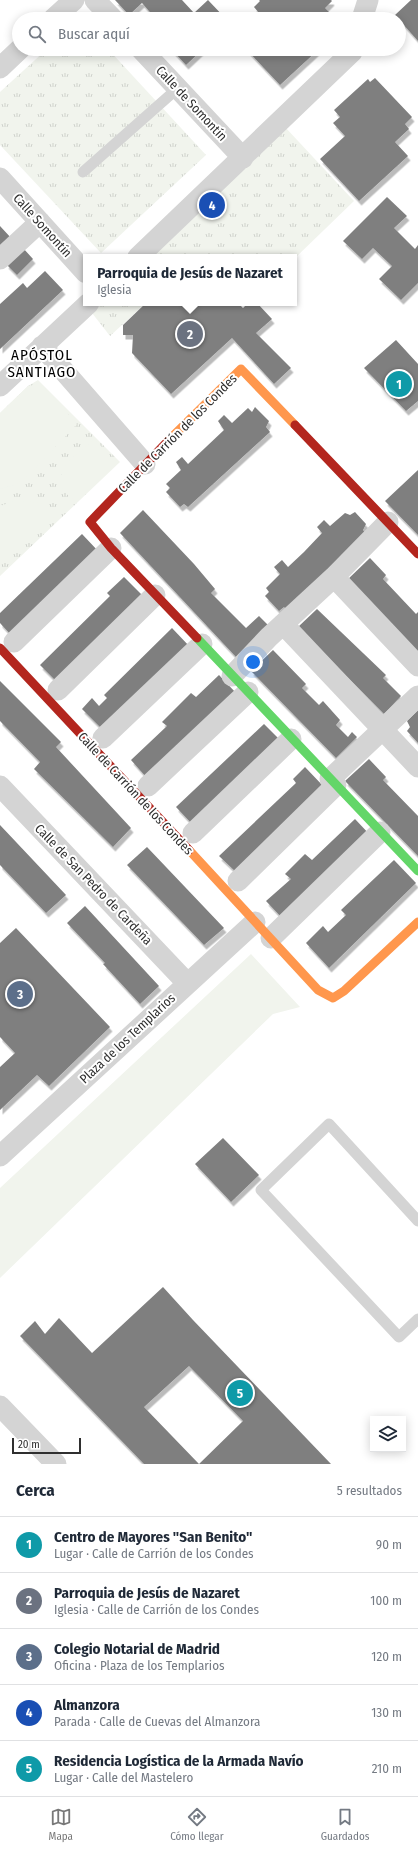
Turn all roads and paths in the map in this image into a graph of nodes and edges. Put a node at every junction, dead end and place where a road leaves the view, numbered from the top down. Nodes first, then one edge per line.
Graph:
1 (74, 0) edge
2 (96, 0) edge
3 (61, 12) edge
4 (107, 12) edge
5 (13, 56) edge
6 (148, 56) edge
7 (348, 56) edge
8 (0, 68) edge
9 (178, 88) junction
10 (243, 158) junction
11 (83, 172) dead end
12 (0, 178) edge
13 (40, 222) junction
14 (141, 254) edge
15 (0, 259) edge
16 (83, 270) edge
17 (86, 306) edge
18 (42, 346) junction
19 (0, 386) edge
20 (145, 464) junction
21 (388, 522) junction
22 (111, 548) junction
23 (418, 554) edge
24 (334, 577) junction
25 (155, 595) junction
26 (283, 624) junction
27 (202, 644) junction
28 (7, 645) edge
29 (418, 666) edge
30 (232, 676) junction
31 (58, 690) dead end
32 (248, 692) junction
33 (418, 696) edge
34 (383, 729) junction
35 (103, 738) dead end
36 (291, 739) junction
37 (418, 767) edge
38 (333, 782) junction
39 (0, 786) edge
40 (148, 786) dead end
41 (380, 832) junction
42 (193, 833) dead end
43 (418, 871) edge
44 (238, 881) dead end
45 (255, 922) junction
46 (418, 922) edge
47 (271, 938) junction
48 (187, 983) junction
49 (0, 1156) edge
50 (418, 1221) edge
51 (418, 1319) edge
52 (0, 1406) edge
53 (56, 1464) edge

1 - 3 street
2 - 4 street
5 - 8 street
6 - 9 street, Calle de Somontín
7 - 10 street
9 - 10 street, Calle de Somontín
9 - 11 lane
10 - 14 street
12 - 13 street, Calle Somontín
13 - 15 street
13 - 16 street, Calle Somontín
17 - 18 street
18 - 19 street
18 - 20 street
20 - 21 street, Calle de Carrión de los Condes
20 - 22 street, Calle de Carrión de los Condes
21 - 23 street, Calle de Carrión de los Condes
21 - 24 street
22 - 25 street, Calle de Carrión de los Condes
22 - 28 street, Calle de Carrión de los Condes
24 - 26 street
24 - 29 street
25 - 27 street, Calle de Carrión de los Condes
25 - 31 street
26 - 30 street
26 - 34 street
27 - 30 street, Calle de Carrión de los Condes
27 - 35 street, Calle de Carrión de los Condes
28 - 45 street, Calle de Carrión de los Condes
30 - 32 street, Calle de Carrión de los Condes
32 - 36 street, Calle de Carrión de los Condes
32 - 40 street, Calle de Carrión de los Condes
33 - 34 street
34 - 37 street
34 - 38 street
36 - 38 street, Calle de Carrión de los Condes
36 - 42 street, Calle de Carrión de los Condes
38 - 41 street, Calle de Carrión de los Condes
38 - 44 street
39 - 48 street, Calle de San Pedro de Cardeña
41 - 43 street, Calle de Carrión de los Condes
41 - 47 street
45 - 47 street, Calle de Carrión de los Condes
45 - 48 street, Plaza de los Templarios
46 - 47 street, Calle de Carrión de los Condes
48 - 49 street, Plaza de los Templarios
50 - 51 lane
52 - 53 street

